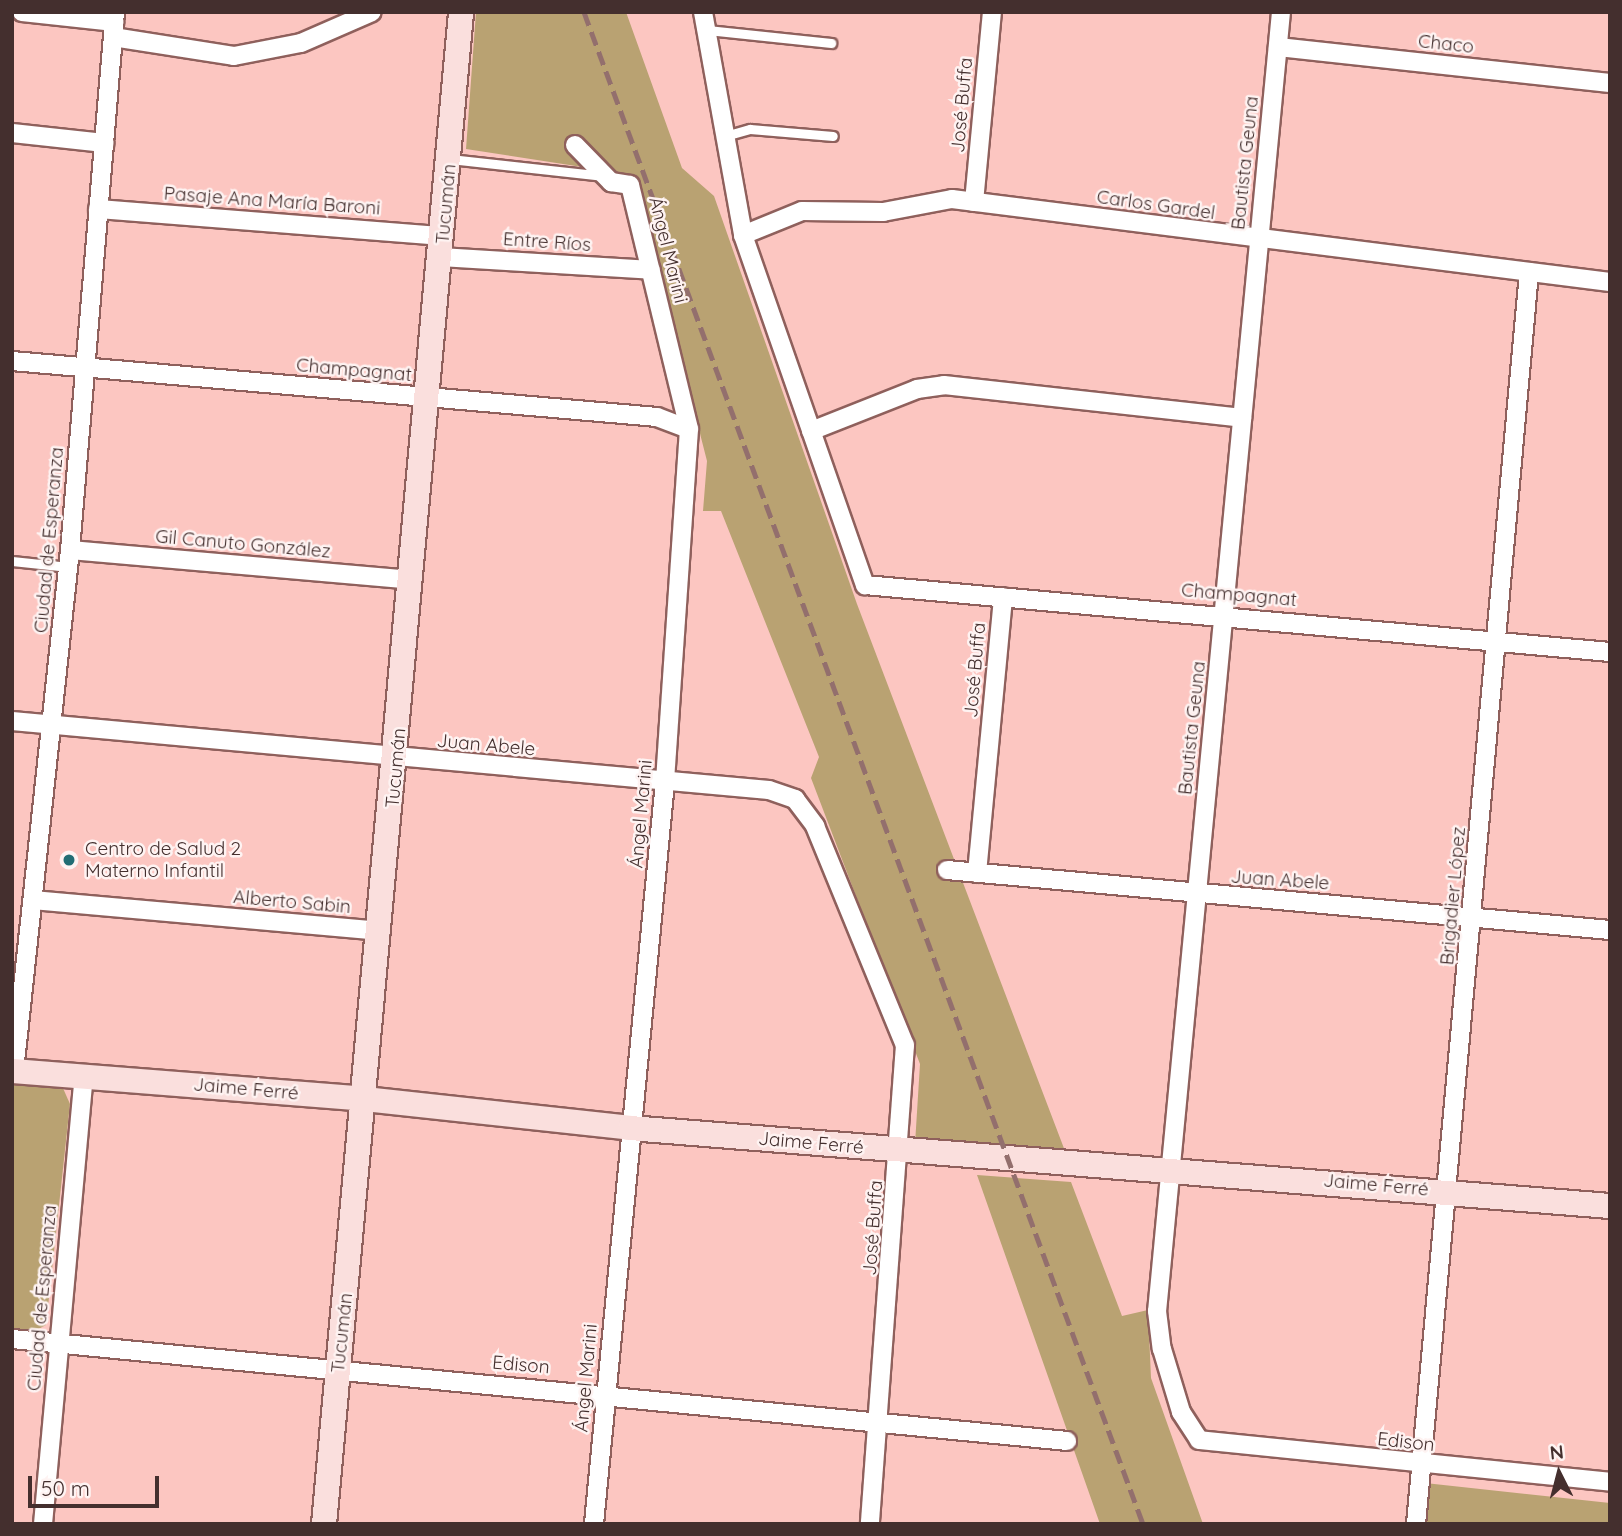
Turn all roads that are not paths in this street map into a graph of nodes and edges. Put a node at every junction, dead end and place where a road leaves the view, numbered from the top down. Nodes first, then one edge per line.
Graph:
1 (22, 12) edge
2 (372, 12) edge
3 (461, 12) edge
4 (992, 12) edge
5 (1281, 12) edge
6 (702, 21) edge
7 (114, 24) edge
8 (831, 43) dead end
9 (1278, 47) junction
10 (1610, 83) edge
11 (12, 133) edge
12 (833, 136) dead end
13 (723, 137) junction
14 (104, 143) junction
15 (575, 145) dead end
16 (450, 159) junction
17 (604, 176) junction
18 (974, 202) junction
19 (98, 209) junction
20 (743, 235) junction
21 (1258, 240) junction
22 (442, 246) junction
23 (651, 270) junction
24 (1529, 272) junction
25 (1610, 282) edge
26 (12, 361) edge
27 (84, 368) junction
28 (428, 398) junction
29 (1242, 418) junction
30 (690, 429) junction
31 (811, 431) junction
32 (70, 559) junction
33 (12, 561) edge
34 (412, 580) junction
35 (1003, 597) junction
36 (1225, 614) junction
37 (1497, 640) junction
38 (1610, 652) edge
39 (12, 721) edge
40 (53, 724) junction
41 (397, 758) junction
42 (665, 782) junction
43 (815, 826) joint
44 (947, 870) dead end
45 (977, 873) junction
46 (1199, 895) junction
47 (33, 900) junction
48 (1472, 916) junction
49 (1610, 930) edge
50 (381, 931) junction
51 (13, 1071) edge
52 (84, 1076) junction
53 (365, 1099) junction
54 (630, 1128) junction
55 (899, 1150) junction
56 (1174, 1168) junction
57 (1445, 1191) junction
58 (1610, 1206) edge
59 (12, 1339) edge
60 (58, 1343) junction
61 (338, 1370) junction
62 (606, 1394) junction
63 (880, 1422) junction
64 (1199, 1440) joint
65 (1067, 1441) dead end
66 (1422, 1465) junction
67 (1610, 1482) edge
68 (43, 1524) edge
69 (324, 1524) edge
70 (594, 1524) edge
71 (870, 1524) edge
72 (1416, 1524) edge

1 - 7 street
2 - 7 street
3 - 16 street, Tucumán
4 - 18 street, José Buffa
5 - 9 street, Bautista Geuna
6 - 8 lane
6 - 13 street
7 - 14 street, Ciudad de Esperanza
9 - 10 street, Chaco
9 - 21 street, Bautista Geuna
11 - 14 street
12 - 13 lane
13 - 20 street
14 - 19 street, Ciudad de Esperanza
15 - 17 street, Ángel Marini
16 - 17 lane
16 - 22 street, Tucumán
17 - 23 street, Ángel Marini
18 - 20 street, Carlos Gardel
18 - 21 street, Carlos Gardel
19 - 22 street, Pasaje Ana María Baroni
19 - 27 street, Ciudad de Esperanza
20 - 31 street
21 - 24 street, Carlos Gardel
21 - 29 street, Bautista Geuna
22 - 23 street, Entre Ríos
22 - 28 street, Tucumán
23 - 30 street, Ángel Marini
24 - 25 street, Carlos Gardel
24 - 37 street, Brigadier López
26 - 27 street, Champagnat
27 - 28 street, Champagnat
27 - 32 street, Ciudad de Esperanza
28 - 30 street, Champagnat
28 - 34 street, Tucumán
29 - 31 street
29 - 36 street, Bautista Geuna
30 - 42 street, Ángel Marini
31 - 35 street, Champagnat
32 - 33 lane
32 - 34 street, Gil Canuto González
32 - 40 street, Ciudad de Esperanza
34 - 41 street, Tucumán
35 - 36 street, Champagnat
35 - 45 street, José Buffa
36 - 37 street, Champagnat
36 - 46 street, Bautista Geuna
37 - 38 street, Champagnat
37 - 48 street, Brigadier López
39 - 40 street, Juan Abele
40 - 41 street, Juan Abele
40 - 47 street, Ciudad de Esperanza
41 - 42 street, Juan Abele
41 - 50 street, Tucumán
42 - 43 street, Juan Abele
42 - 54 street, Ángel Marini
43 - 55 street, José Buffa
44 - 45 street, Juan Abele
45 - 46 street, Juan Abele
46 - 48 street, Juan Abele
46 - 56 street, Bautista Geuna
47 - 50 street, Alberto Sabin
47 - 51 street, Ciudad de Esperanza
48 - 49 street, Juan Abele
48 - 57 street, Brigadier López
50 - 53 street, Tucumán
51 - 52 street, Jaime Ferré
52 - 53 street, Jaime Ferré
52 - 60 street, Ciudad de Esperanza
53 - 54 street, Jaime Ferré
53 - 61 street, Tucumán
54 - 55 street, Jaime Ferré
54 - 62 street, Ángel Marini
55 - 56 street, Jaime Ferré
55 - 63 street, José Buffa
56 - 57 street, Jaime Ferré
56 - 64 street, Bautista Geuna
57 - 58 street, Jaime Ferré
57 - 66 street, Brigadier López
59 - 60 street, Edison
60 - 61 street, Edison
60 - 68 street, Ciudad de Esperanza
61 - 62 street, Edison
61 - 69 street, Tucumán
62 - 63 street, Edison
62 - 70 street, Ángel Marini
63 - 65 street, Edison
63 - 71 street, José Buffa
64 - 66 street, Edison
66 - 67 street, Edison
66 - 72 street, Brigadier López

